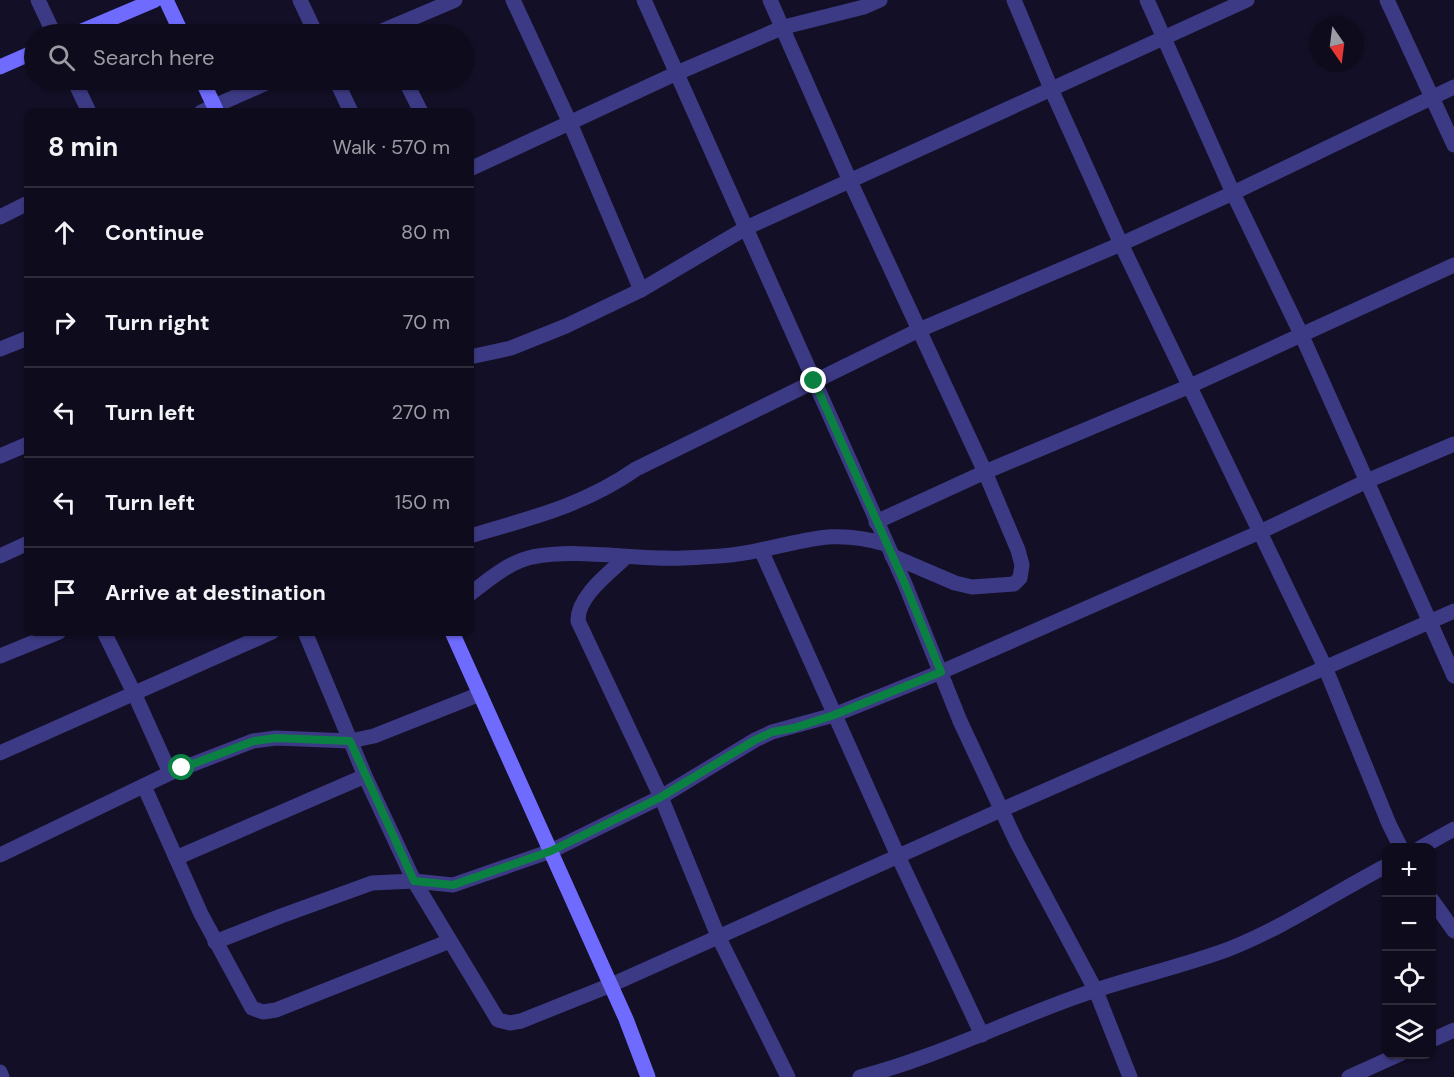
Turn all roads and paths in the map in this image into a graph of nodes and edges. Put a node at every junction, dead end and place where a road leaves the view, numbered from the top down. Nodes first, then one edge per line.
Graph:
1 (38, 0) edge
2 (154, 0) edge
3 (166, 0) edge
4 (300, 0) edge
5 (455, 0) edge
6 (513, 0) edge
7 (644, 0) edge
8 (771, 0) edge
9 (880, 0) edge
10 (1014, 0) edge
11 (1147, 0) edge
12 (1247, 0) edge
13 (1388, 0) edge
14 (49, 24) edge
15 (98, 24) edge
16 (177, 24) edge
17 (311, 24) edge
18 (402, 24) edge
19 (784, 27) junction
20 (1165, 39) junction
21 (24, 56) edge
22 (0, 67) edge
23 (677, 73) junction
24 (1454, 87) edge
25 (79, 90) edge
26 (205, 90) edge
27 (252, 90) edge
28 (341, 90) edge
29 (410, 90) edge
30 (1052, 91) junction
31 (1432, 97) junction
32 (87, 108) edge
33 (209, 108) edge
34 (214, 108) edge
35 (349, 108) edge
36 (419, 108) edge
37 (570, 123) junction
38 (1454, 145) edge
39 (474, 167) edge
40 (849, 180) junction
41 (1233, 193) junction
42 (24, 205) edge
43 (0, 217) edge
44 (746, 228) junction
45 (1120, 244) junction
46 (1454, 265) edge
47 (641, 290) junction
48 (919, 330) junction
49 (1302, 336) junction
50 (24, 340) edge
51 (0, 349) edge
52 (474, 356) edge
53 (814, 381) junction
54 (1190, 386) junction
55 (1454, 444) edge
56 (24, 446) edge
57 (0, 456) edge
58 (985, 472) junction
59 (1367, 481) junction
60 (876, 522) junction
61 (1260, 532) junction
62 (474, 535) edge
63 (24, 545) edge
64 (761, 550) junction
65 (889, 550) junction
66 (0, 556) edge
67 (626, 558) junction
68 (474, 591) edge
69 (1454, 610) edge
70 (1430, 622) junction
71 (50, 636) edge
72 (106, 636) edge
73 (263, 636) edge
74 (307, 636) edge
75 (454, 636) edge
76 (0, 657) edge
77 (1325, 667) junction
78 (941, 672) junction
79 (1454, 676) edge
80 (134, 693) junction
81 (480, 694) junction
82 (834, 715) junction
83 (350, 741) junction
84 (0, 753) edge
85 (170, 773) junction
86 (365, 776) junction
87 (144, 786) junction
88 (661, 797) junction
89 (1001, 810) junction
90 (1454, 829) edge
91 (1398, 843) edge
92 (1429, 843) edge
93 (551, 851) junction
94 (0, 855) edge
95 (898, 856) junction
96 (176, 858) junction
97 (1382, 868) edge
98 (414, 881) junction
99 (1436, 907) edge
100 (1454, 931) edge
101 (718, 936) junction
102 (450, 941) junction
103 (215, 942) junction
104 (611, 985) junction
105 (1096, 991) junction
106 (1454, 1030) edge
107 (982, 1035) junction
108 (1436, 1038) edge
109 (1389, 1059) edge
110 (0, 1072) edge
111 (2, 1077) edge
112 (648, 1077) edge
113 (788, 1077) edge
114 (860, 1077) edge
115 (1130, 1077) edge
116 (1349, 1077) edge

1 - 14 street
2 - 15 street
3 - 16 street
4 - 17 street
5 - 18 street
6 - 37 street
7 - 23 street
8 - 19 street
9 - 19 street
10 - 30 street
11 - 20 street
12 - 20 street
13 - 31 street
19 - 23 street
19 - 40 street
20 - 30 street
20 - 41 street
21 - 22 street
23 - 37 street
23 - 44 street
24 - 31 street
25 - 32 street
26 - 33 street
27 - 34 street
28 - 35 street
29 - 36 street
30 - 40 street
30 - 45 street
31 - 38 street
31 - 41 street
37 - 39 street
37 - 47 street
40 - 44 street
40 - 48 street
41 - 45 street
41 - 49 street
42 - 43 street
44 - 47 street
44 - 53 street
45 - 48 street
45 - 54 street
46 - 49 street
47 - 52 street
48 - 53 street
48 - 58 street
49 - 54 street
49 - 59 street
50 - 51 street
53 - 60 street
53 - 62 street
54 - 58 street
54 - 61 street
55 - 59 street
56 - 57 street
58 - 60 street
58 - 65 street
59 - 61 street
59 - 70 street
60 - 65 street
61 - 77 street
61 - 78 street
63 - 66 street
64 - 65 street
64 - 67 street
64 - 82 street
65 - 78 street
67 - 68 street
67 - 88 street
69 - 70 street
70 - 77 street
70 - 79 street
71 - 76 street
72 - 80 street
73 - 80 street
74 - 83 street
75 - 81 street
77 - 89 street
77 - 91 street
78 - 82 street
78 - 89 street
80 - 84 street
80 - 85 street
81 - 83 street
81 - 93 street
82 - 88 street
82 - 95 street
83 - 85 street
83 - 86 street
85 - 87 street
86 - 96 street
86 - 98 street
87 - 94 street
87 - 96 street
88 - 93 street
88 - 101 street
89 - 95 street
89 - 105 street
90 - 92 street
93 - 98 street
93 - 104 street
95 - 101 street
95 - 107 street
96 - 103 street
97 - 105 street
98 - 102 street
98 - 103 street
99 - 100 street
101 - 104 street
101 - 113 street
102 - 103 street
102 - 104 street
104 - 112 street
105 - 107 street
105 - 115 street
106 - 108 street
107 - 114 street
109 - 116 street
110 - 111 street

